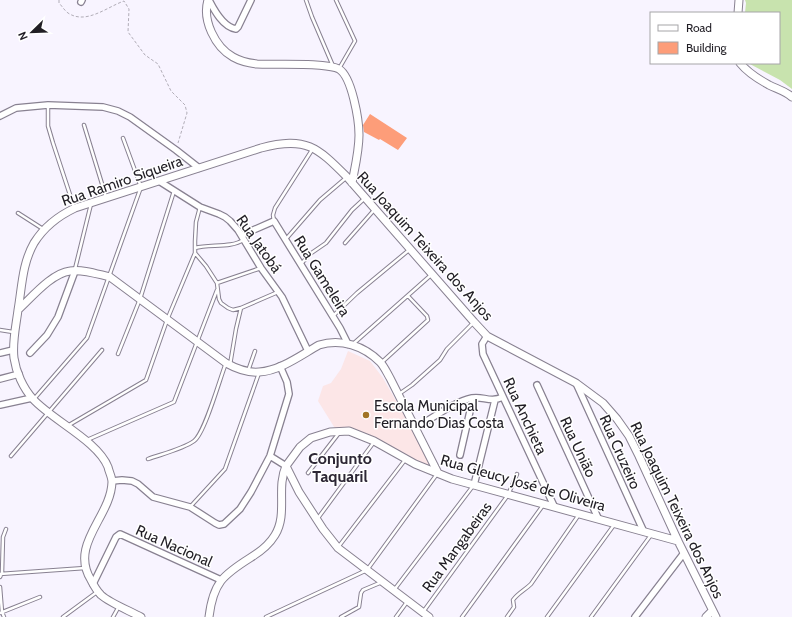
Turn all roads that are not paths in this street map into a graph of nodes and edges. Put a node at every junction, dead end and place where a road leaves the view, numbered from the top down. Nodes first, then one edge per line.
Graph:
1 (208, 0) edge
2 (251, 0) edge
3 (306, 0) edge
4 (336, 0) edge
5 (739, 0) edge
6 (738, 12) edge
7 (741, 64) edge
8 (336, 68) junction
9 (792, 98) edge
10 (48, 106) junction
11 (0, 116) edge
12 (84, 125) dead end
13 (123, 138) dead end
14 (313, 147) junction
15 (199, 168) junction
16 (347, 177) junction
17 (159, 181) junction
18 (352, 183) junction
19 (141, 187) junction
20 (174, 191) junction
21 (106, 198) junction
22 (365, 198) junction
23 (92, 202) junction
24 (200, 207) junction
25 (75, 208) junction
26 (375, 209) junction
27 (18, 213) dead end
28 (274, 221) junction
29 (44, 230) junction
30 (243, 237) junction
31 (285, 239) junction
32 (345, 244) dead end
33 (195, 248) junction
34 (410, 248) junction
35 (195, 253) junction
36 (301, 264) junction
37 (262, 268) junction
38 (75, 271) junction
39 (432, 274) junction
40 (110, 277) junction
41 (216, 283) junction
42 (217, 290) junction
43 (278, 292) junction
44 (408, 296) junction
45 (140, 299) junction
46 (241, 308) junction
47 (19, 309) junction
48 (332, 316) junction
49 (167, 320) junction
50 (474, 322) junction
51 (0, 330) edge
52 (14, 332) junction
53 (488, 336) junction
54 (197, 343) junction
55 (350, 344) junction
56 (14, 350) junction
57 (102, 350) dead end
58 (255, 351) dead end
59 (308, 351) junction
60 (0, 353) edge
61 (30, 353) dead end
62 (118, 354) dead end
63 (381, 363) junction
64 (228, 364) junction
65 (280, 366) junction
66 (248, 371) junction
67 (259, 372) junction
68 (19, 374) junction
69 (0, 379) edge
70 (576, 384) junction
71 (537, 385) dead end
72 (398, 395) junction
73 (503, 397) junction
74 (473, 398) junction
75 (33, 399) junction
76 (495, 400) junction
77 (0, 406) edge
78 (49, 412) junction
79 (67, 427) junction
80 (415, 428) junction
81 (340, 431) junction
82 (85, 441) junction
83 (374, 441) junction
84 (460, 455) dead end
85 (11, 456) dead end
86 (270, 456) junction
87 (148, 459) dead end
88 (406, 459) junction
89 (286, 466) junction
90 (308, 473) dead end
91 (438, 473) junction
92 (517, 474) dead end
93 (112, 480) junction
94 (474, 485) junction
95 (508, 495) junction
96 (544, 504) junction
97 (554, 506) junction
98 (190, 507) junction
99 (580, 514) junction
100 (598, 518) junction
101 (317, 519) junction
102 (616, 523) junction
103 (6, 529) dead end
104 (642, 530) junction
105 (653, 533) junction
106 (678, 541) junction
107 (338, 548) junction
108 (684, 553) junction
109 (85, 568) junction
110 (367, 570) junction
111 (1, 573) edge
112 (0, 577) edge
113 (221, 580) junction
114 (382, 582) junction
115 (93, 584) junction
116 (0, 587) edge
117 (394, 591) junction
118 (98, 592) junction
119 (40, 597) dead end
120 (407, 601) junction
121 (119, 605) junction
122 (1, 612) edge
123 (714, 614) edge
124 (426, 615) edge
125 (4, 617) edge
126 (63, 617) edge
127 (113, 617) edge
128 (141, 617) edge
129 (208, 617) edge
130 (266, 617) edge
131 (341, 617) edge
132 (396, 617) edge
133 (462, 617) edge
134 (507, 617) edge
135 (547, 617) edge
136 (591, 617) edge
137 (635, 617) edge
138 (706, 617) edge

1 - 2 street
1 - 8 street
3 - 8 lane
4 - 8 lane
5 - 6 street
7 - 9 street
8 - 18 street
10 - 11 street
10 - 15 street
10 - 25 lane
12 - 21 lane
13 - 19 lane
14 - 15 street, Rua Joaquim Teixeira dos Anjos
14 - 16 street, Rua Joaquim Teixeira dos Anjos
14 - 28 lane
15 - 17 street, Rua Ramiro Siqueira
16 - 18 street, Rua Joaquim Teixeira dos Anjos
16 - 31 lane
17 - 19 street, Rua Ramiro Siqueira
17 - 20 street, Rua Jatobá
18 - 22 street, Rua Joaquim Teixeira dos Anjos
19 - 21 street, Rua Ramiro Siqueira
19 - 40 lane
20 - 24 street, Rua Jatobá
20 - 45 lane
21 - 23 street, Rua Ramiro Siqueira
22 - 26 street, Rua Joaquim Teixeira dos Anjos
22 - 36 lane
23 - 25 street, Rua Ramiro Siqueira
23 - 38 lane
24 - 30 street, Rua Jatobá
24 - 33 lane
25 - 29 street, Rua Ramiro Siqueira
26 - 32 lane
26 - 34 street, Rua Joaquim Teixeira dos Anjos
27 - 29 lane
28 - 30 street
28 - 31 street, Rua Gameleira
29 - 47 street, Rua Ramiro Siqueira
30 - 33 lane
30 - 37 street, Rua Jatobá
31 - 36 street, Rua Gameleira
33 - 35 lane
34 - 39 street, Rua Joaquim Teixeira dos Anjos
34 - 48 lane
35 - 41 lane
35 - 49 lane
36 - 48 street, Rua Gameleira
37 - 41 lane
37 - 43 street, Rua Jatobá
38 - 40 street
38 - 47 street
38 - 61 street
39 - 44 lane
39 - 50 street, Rua Joaquim Teixeira dos Anjos
40 - 45 street
40 - 75 lane
41 - 42 lane
42 - 46 lane
42 - 54 lane
43 - 46 lane
43 - 59 street, Rua Jatobá
44 - 55 lane
44 - 63 lane
45 - 49 street
45 - 62 lane
46 - 64 lane
47 - 52 street, Rua Ramiro Siqueira
48 - 55 street, Rua Gameleira
49 - 54 street
49 - 79 lane
50 - 53 street, Rua Joaquim Teixeira dos Anjos
50 - 72 lane
51 - 52 lane
52 - 56 street, Rua Ramiro Siqueira
53 - 70 street, Rua Joaquim Teixeira dos Anjos
53 - 73 street, Rua Anchieta
54 - 64 street
54 - 82 lane
55 - 59 street
55 - 63 street
56 - 60 street
56 - 68 street, Rua Ramiro Siqueira
57 - 78 lane
58 - 66 lane
59 - 65 street
63 - 72 street
64 - 66 street
64 - 87 lane
65 - 67 street
65 - 86 street
66 - 67 street
67 - 98 lane
68 - 69 street
68 - 75 street, Rua Ramiro Siqueira
70 - 104 street, Rua Cruzeiro
70 - 106 street, Rua Joaquim Teixeira dos Anjos
71 - 100 street, Rua União
72 - 80 street
73 - 76 street
73 - 97 street, Rua Anchieta
74 - 76 street
74 - 80 street
74 - 84 street
75 - 77 street
75 - 78 street, Rua Ramiro Siqueira
76 - 94 street
78 - 79 street, Rua Ramiro Siqueira
78 - 85 lane
79 - 82 street, Rua Ramiro Siqueira
80 - 91 street
81 - 83 street, Rua Gleucy José de Oliveira
81 - 89 street, Rua Gleucy José de Oliveira
81 - 90 lane
82 - 93 street, Rua Ramiro Siqueira
83 - 88 street, Rua Gleucy José de Oliveira
83 - 101 lane
86 - 89 street
86 - 98 street
88 - 91 street, Rua Gleucy José de Oliveira
88 - 107 lane
89 - 101 street
89 - 113 street, Rua Gleucy José de Oliveira
91 - 94 street, Rua Gleucy José de Oliveira
91 - 110 lane
92 - 95 lane, Rua Mangabeiras
93 - 98 street
93 - 109 street
94 - 95 street, Rua Gleucy José de Oliveira
94 - 117 lane
95 - 96 street, Rua Gleucy José de Oliveira
95 - 124 lane, Rua Mangabeiras
96 - 97 street, Rua Gleucy José de Oliveira
96 - 133 lane
97 - 99 street, Rua Gleucy José de Oliveira
99 - 100 street, Rua Gleucy José de Oliveira
99 - 134 lane
100 - 102 street, Rua Gleucy José de Oliveira
101 - 107 street
102 - 104 street, Rua Gleucy José de Oliveira
102 - 135 lane
103 - 111 lane
104 - 105 street, Rua Gleucy José de Oliveira
105 - 106 street, Rua Gleucy José de Oliveira
105 - 136 lane
106 - 108 street, Rua Joaquim Teixeira dos Anjos
107 - 110 street
108 - 123 street, Rua Joaquim Teixeira dos Anjos
108 - 137 street
109 - 111 lane
109 - 115 street
110 - 114 street
110 - 130 lane
111 - 112 lane
113 - 115 street, Rua Nacional
113 - 129 street, Rua Gleucy José de Oliveira
114 - 117 street
114 - 131 lane
115 - 118 street
116 - 122 lane
117 - 120 street
118 - 121 street
118 - 126 lane
119 - 122 lane
120 - 124 street
120 - 132 lane
121 - 127 lane
121 - 128 street
122 - 125 lane
123 - 138 street

